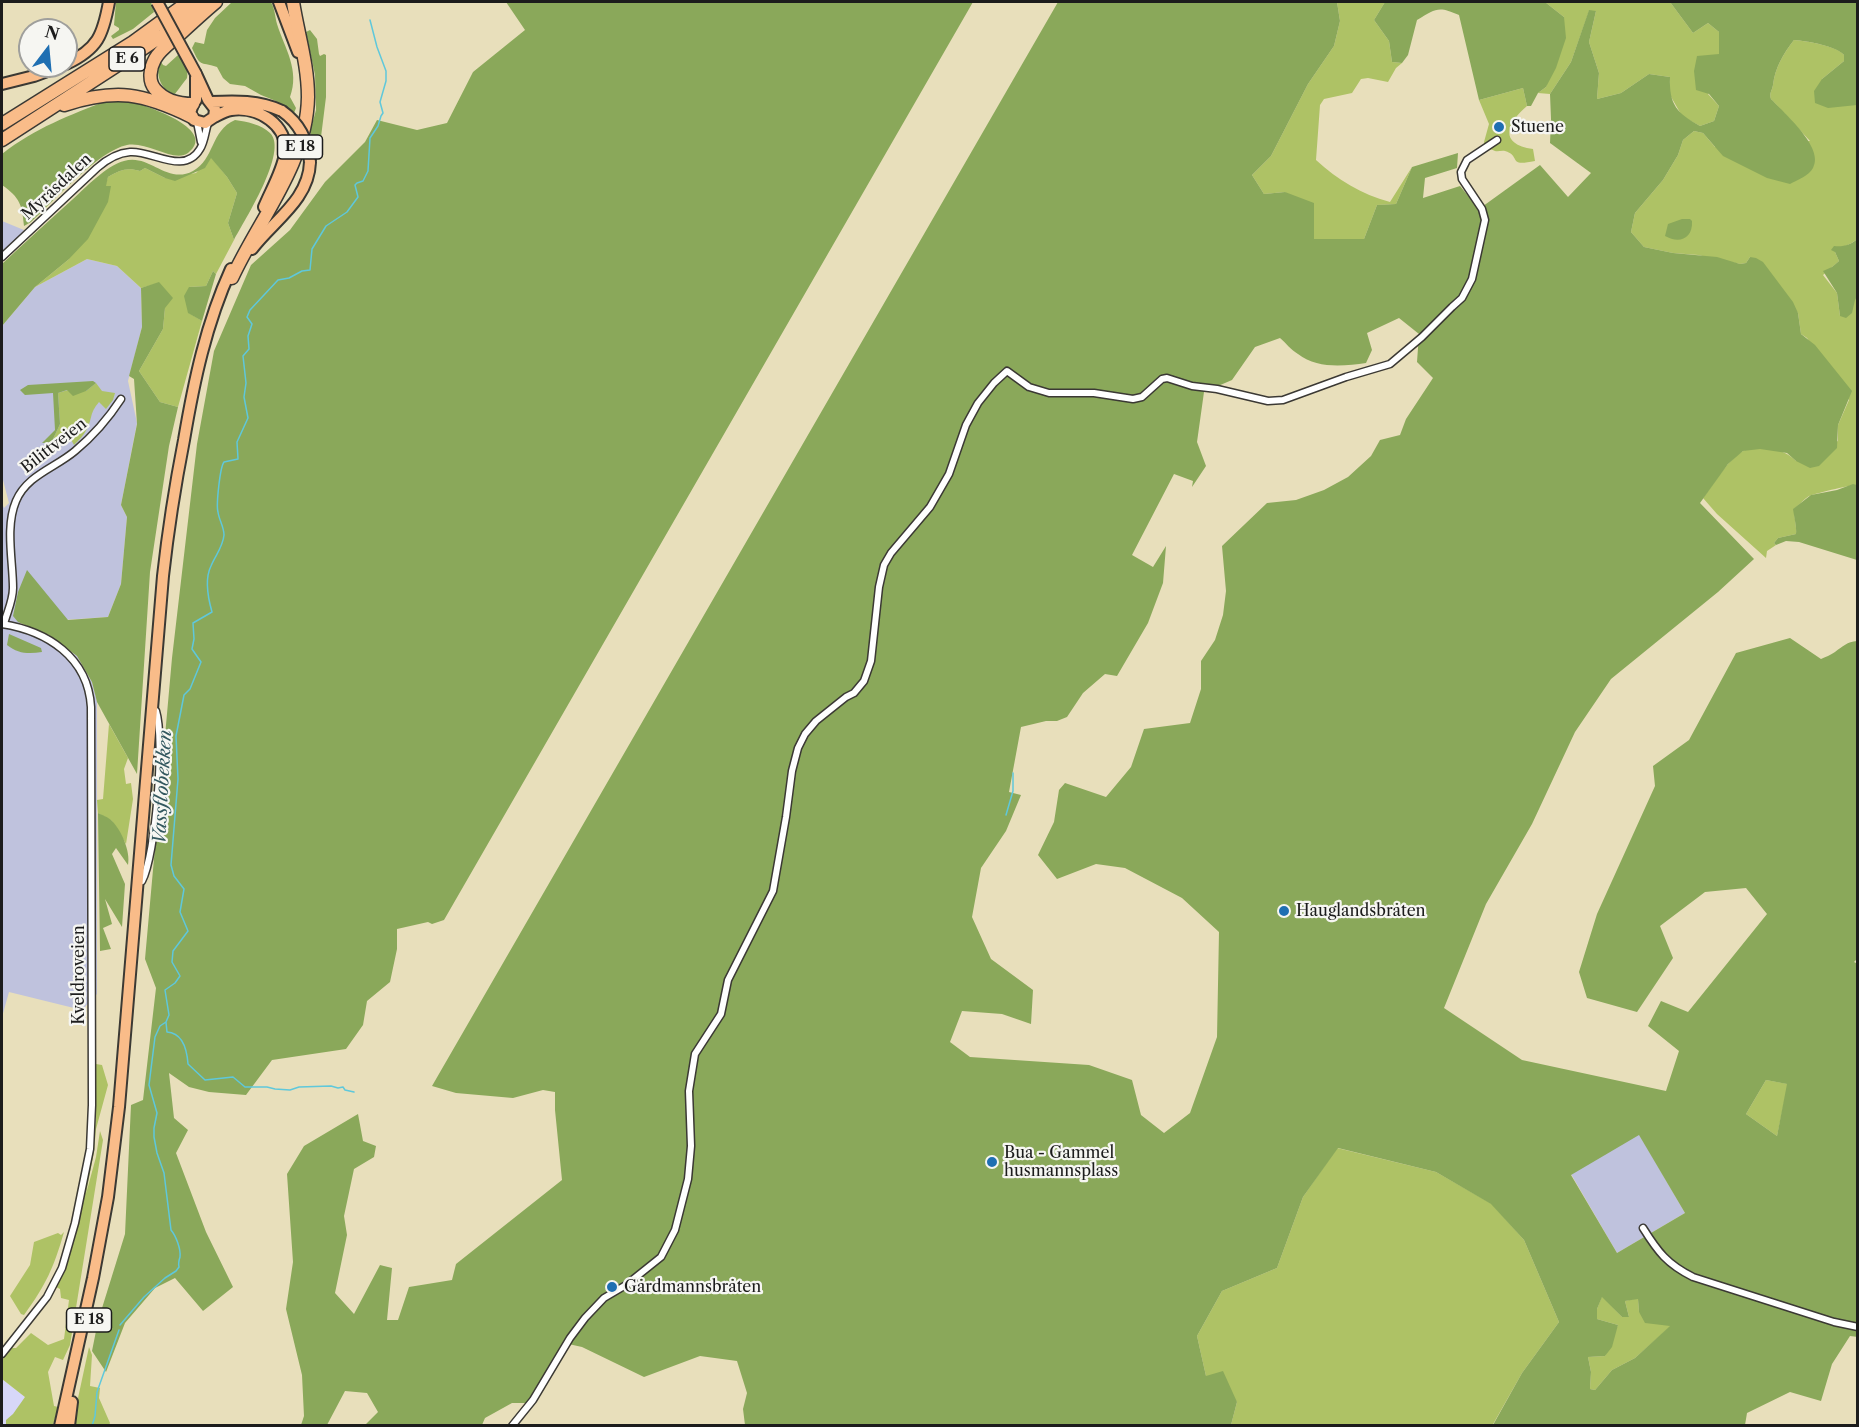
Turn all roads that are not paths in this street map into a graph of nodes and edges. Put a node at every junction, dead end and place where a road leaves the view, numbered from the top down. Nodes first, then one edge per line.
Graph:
1 (109, 2) edge
2 (157, 2) edge
3 (175, 2) edge
4 (188, 2) edge
5 (204, 2) edge
6 (216, 2) edge
7 (279, 2) edge
8 (293, 2) edge
9 (152, 29) junction
10 (78, 58) edge
11 (25, 78) edge
12 (198, 80) junction
13 (2, 84) edge
14 (210, 101) junction
15 (194, 102) junction
16 (45, 111) junction
17 (203, 120) junction
18 (2, 124) edge
19 (2, 140) edge
20 (1497, 140) dead end
21 (264, 207) junction
22 (2, 257) edge
23 (232, 278) junction
24 (121, 399) dead end
25 (3, 624) edge
26 (1643, 1228) dead end
27 (1857, 1327) edge
28 (2, 1354) edge
29 (74, 1385) junction
30 (60, 1425) edge
31 (69, 1425) edge
32 (512, 1425) edge

1 - 10 main road
2 - 12 main road, bridge
3 - 9 highway, E 6
4 - 9 highway, E 6
5 - 16 highway, E 6
6 - 15 highway, E 6
7 - 21 main road, E 18
8 - 23 highway, E 18
9 - 18 highway, E 6
11 - 13 main road
12 - 14 main road
12 - 15 main road
14 - 15 main road, E 6
14 - 17 main road
14 - 23 main road, E 6, bridge
15 - 17 main road
16 - 17 highway, E 6
16 - 19 highway, E 6
17 - 21 main road
17 - 22 street, Myråsdalen
20 - 32 street
21 - 30 main road, E 18
23 - 29 main road, E 18
24 - 25 street, Bilittveien
25 - 28 street, Kveldroveien
26 - 27 street
29 - 30 main road, E 18
29 - 31 main road, E 18

